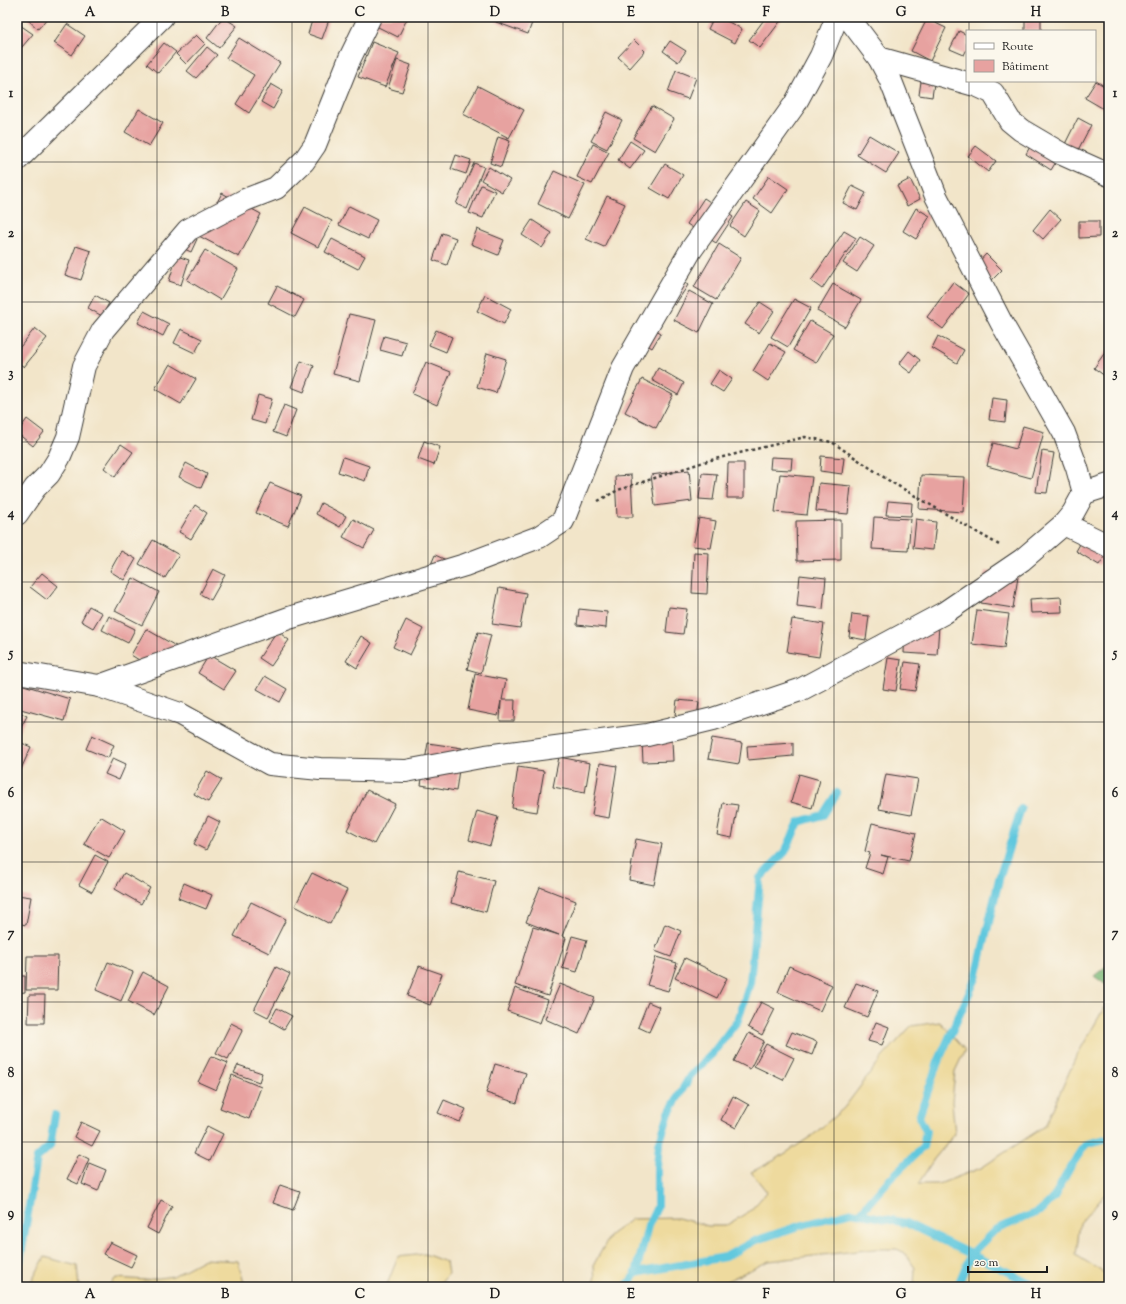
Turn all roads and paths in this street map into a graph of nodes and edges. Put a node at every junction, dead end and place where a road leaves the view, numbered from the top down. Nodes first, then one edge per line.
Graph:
1 (162, 17) edge
2 (370, 17) edge
3 (837, 17) edge
4 (848, 17) edge
5 (879, 58) junction
6 (17, 160) edge
7 (1109, 175) edge
8 (1109, 485) edge
9 (1084, 493) junction
10 (598, 502) dead end
11 (17, 514) edge
12 (1064, 524) junction
13 (1109, 546) edge
14 (1022, 560) junction
15 (17, 672) edge
16 (99, 686) junction

1 - 6 street
2 - 11 street
3 - 16 street
4 - 5 street
5 - 7 street
5 - 9 street
8 - 9 street
9 - 12 street
10 - 14 path
12 - 13 street
12 - 14 street
14 - 16 street
15 - 16 street

